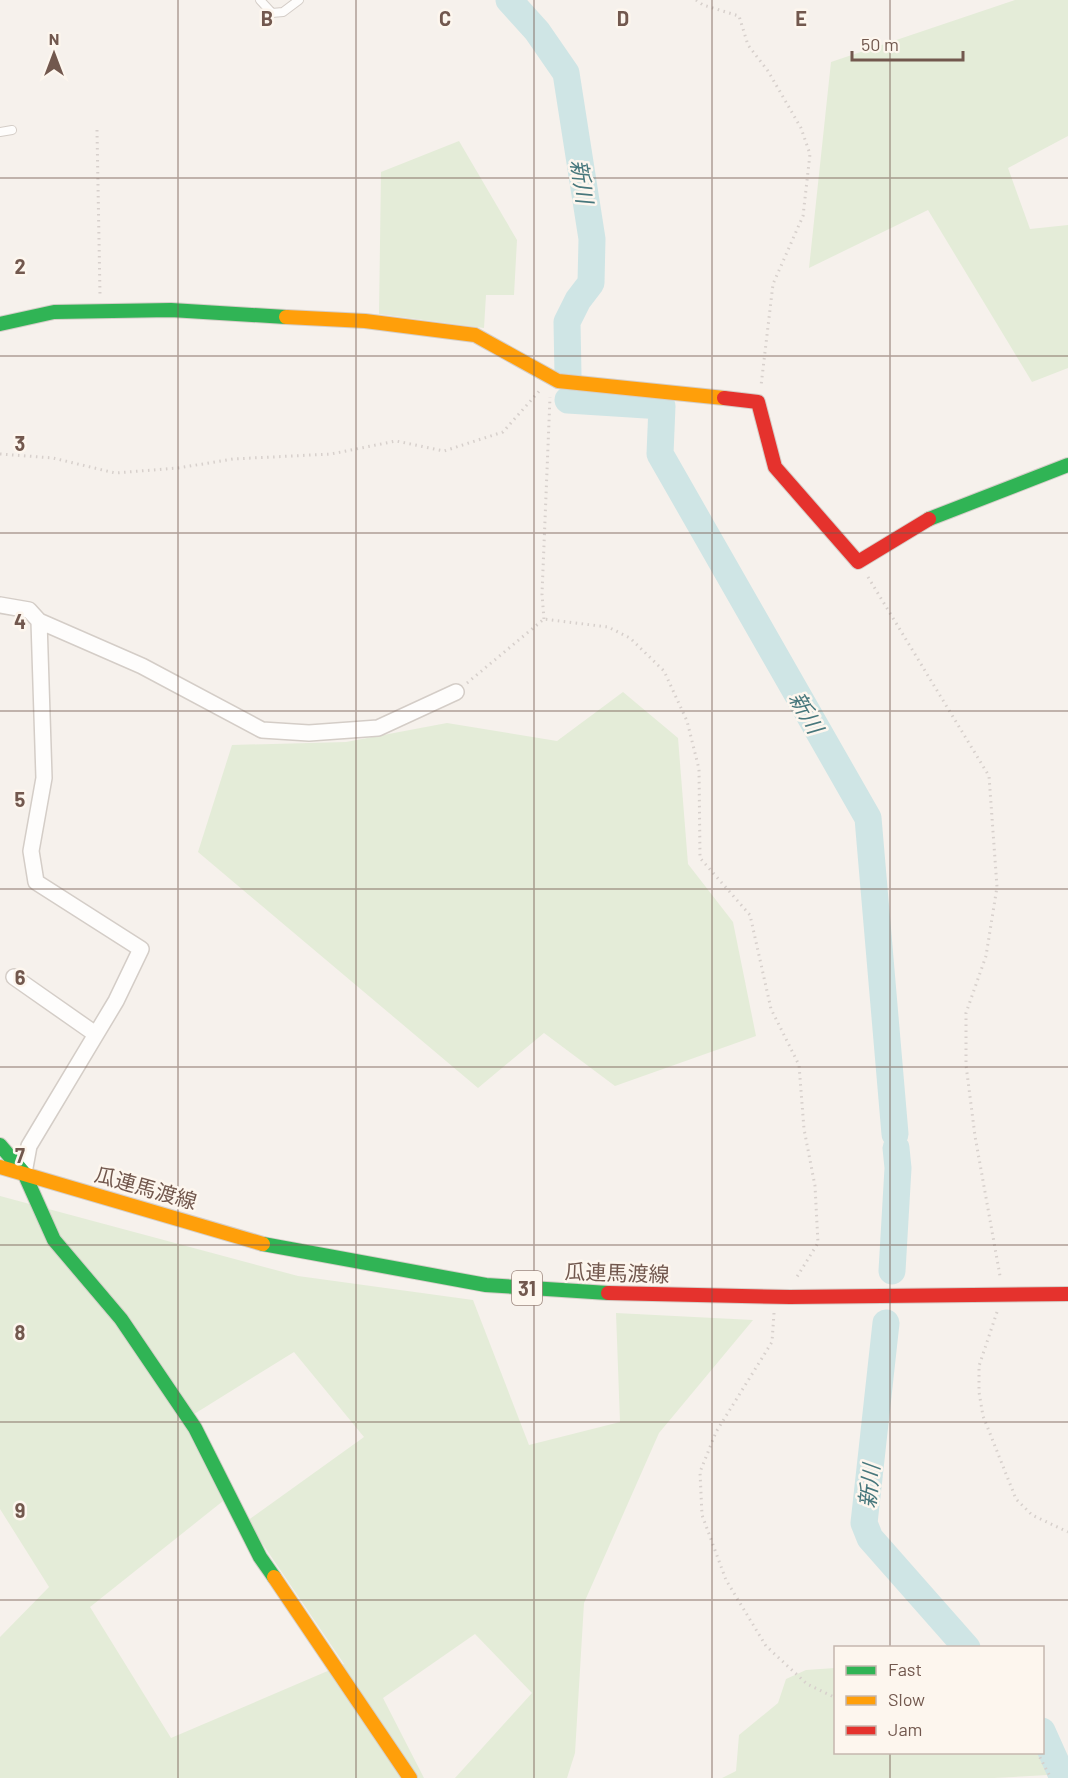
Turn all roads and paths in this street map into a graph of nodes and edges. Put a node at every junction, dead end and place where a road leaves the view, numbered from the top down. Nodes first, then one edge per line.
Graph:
1 (260, 0) edge
2 (299, 0) edge
3 (696, 0) edge
4 (12, 130) dead end
5 (97, 130) dead end
6 (0, 132) edge
7 (101, 311) junction
8 (0, 324) edge
9 (551, 377) junction
10 (758, 402) junction
11 (0, 454) edge
12 (1068, 465) edge
13 (858, 562) junction
14 (0, 605) edge
15 (544, 620) junction
16 (39, 621) junction
17 (456, 692) joint
18 (14, 977) dead end
19 (94, 1033) junction
20 (0, 1145) edge
21 (0, 1167) edge
22 (24, 1173) junction
23 (1002, 1293) junction
24 (1068, 1294) edge
25 (783, 1296) junction
26 (1068, 1532) edge
27 (834, 1697) edge
28 (1038, 1754) edge
29 (410, 1778) edge
30 (1051, 1778) edge

1 - 2 lane
3 - 10 path
4 - 6 lane
5 - 7 path
7 - 8 street
7 - 9 street
9 - 10 street
9 - 11 path
9 - 15 path
10 - 13 street
12 - 13 street
13 - 23 path
14 - 16 street
15 - 17 path
15 - 25 path
16 - 17 street
16 - 19 street
18 - 19 street
19 - 22 street
20 - 22 street
21 - 22 street, 瓜連馬渡線 / 31
22 - 25 street, 瓜連馬渡線 / 31
22 - 29 street
23 - 24 street, 瓜連馬渡線 / 31
23 - 25 street, 瓜連馬渡線 / 31
23 - 26 path
25 - 27 path
28 - 30 path

